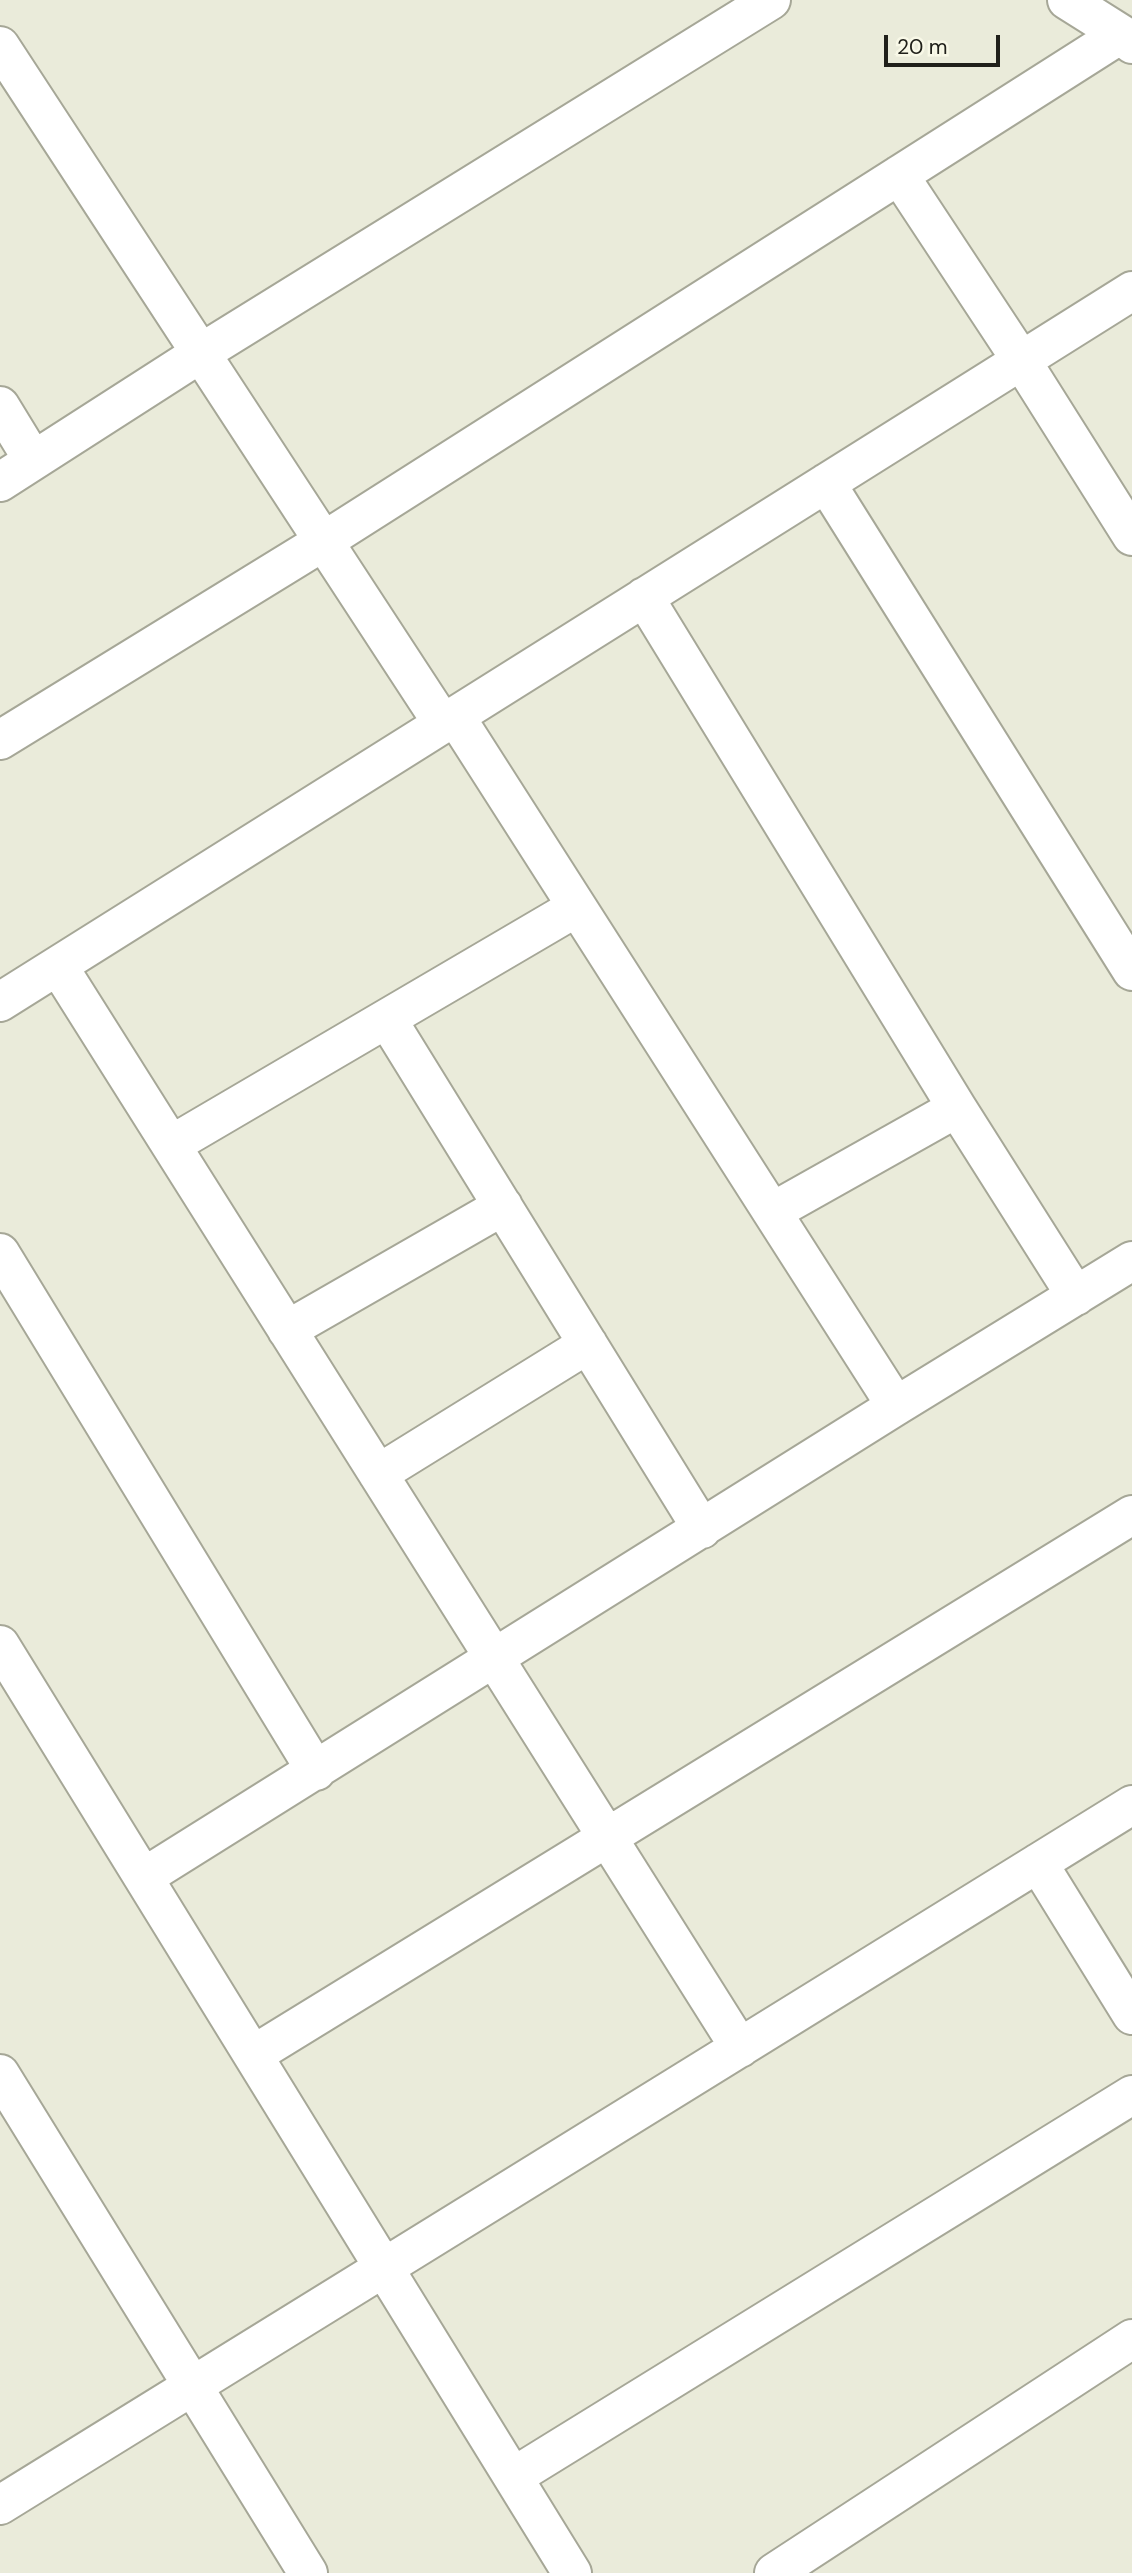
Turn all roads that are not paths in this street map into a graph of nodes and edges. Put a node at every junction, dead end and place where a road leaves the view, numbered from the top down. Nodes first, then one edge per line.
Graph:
1 (771, 0) edge
2 (1067, 0) edge
3 (1127, 39) edge
4 (0, 46) edge
5 (899, 175) junction
6 (1132, 291) edge
7 (201, 353) junction
8 (1021, 360) junction
9 (0, 405) edge
10 (33, 460) junction
11 (1116, 480) edge
12 (0, 482) edge
13 (826, 482) junction
14 (1132, 536) edge
15 (324, 541) junction
16 (645, 597) junction
17 (449, 720) junction
18 (0, 740) edge
19 (577, 907) junction
20 (58, 966) junction
21 (1132, 971) edge
22 (0, 1002) edge
23 (387, 1019) junction
24 (957, 1108) junction
25 (171, 1145) junction
26 (503, 1206) junction
27 (772, 1212) junction
28 (0, 1253) edge
29 (1132, 1261) edge
30 (1076, 1296) junction
31 (287, 1330) junction
32 (588, 1344) junction
33 (896, 1406) junction
34 (378, 1474) junction
35 (1132, 1516) edge
36 (702, 1529) junction
37 (0, 1645) edge
38 (495, 1659) junction
39 (316, 1771) junction
40 (1132, 1805) edge
41 (607, 1836) junction
42 (1038, 1863) junction
43 (144, 1877) junction
44 (1132, 2015) edge
45 (740, 2048) junction
46 (253, 2055) junction
47 (0, 2074) edge
48 (1132, 2095) edge
49 (384, 2267) junction
50 (1132, 2339) edge
51 (193, 2386) junction
52 (513, 2477) junction
53 (0, 2505) edge
54 (309, 2573) edge
55 (572, 2573) edge
56 (774, 2573) edge

1 - 7 street
2 - 3 street
3 - 5 street
4 - 7 street
5 - 8 street
5 - 15 street
6 - 8 street
7 - 10 street
7 - 15 street
8 - 11 street
8 - 13 street
9 - 10 street
10 - 12 street
11 - 14 street
13 - 16 street
13 - 21 street
15 - 17 street
15 - 18 street
16 - 17 street
16 - 24 street
17 - 19 street
17 - 20 street
19 - 23 street
19 - 27 street
20 - 22 street
20 - 25 street
23 - 25 street
23 - 26 street
24 - 27 street
24 - 30 street
25 - 31 street
26 - 31 street
26 - 32 street
27 - 33 street
28 - 39 street
29 - 30 street
30 - 33 street
31 - 34 street
32 - 34 street
32 - 36 street
33 - 36 street
34 - 38 street
35 - 41 street
36 - 38 street
37 - 43 street
38 - 39 street
38 - 41 street
39 - 43 street
40 - 42 street
41 - 45 street
41 - 46 street
42 - 44 street
42 - 45 street
43 - 46 street
45 - 49 street
46 - 49 street
47 - 51 street
48 - 52 street
49 - 51 street
49 - 52 street
50 - 56 street
51 - 53 street
51 - 54 street
52 - 55 street

